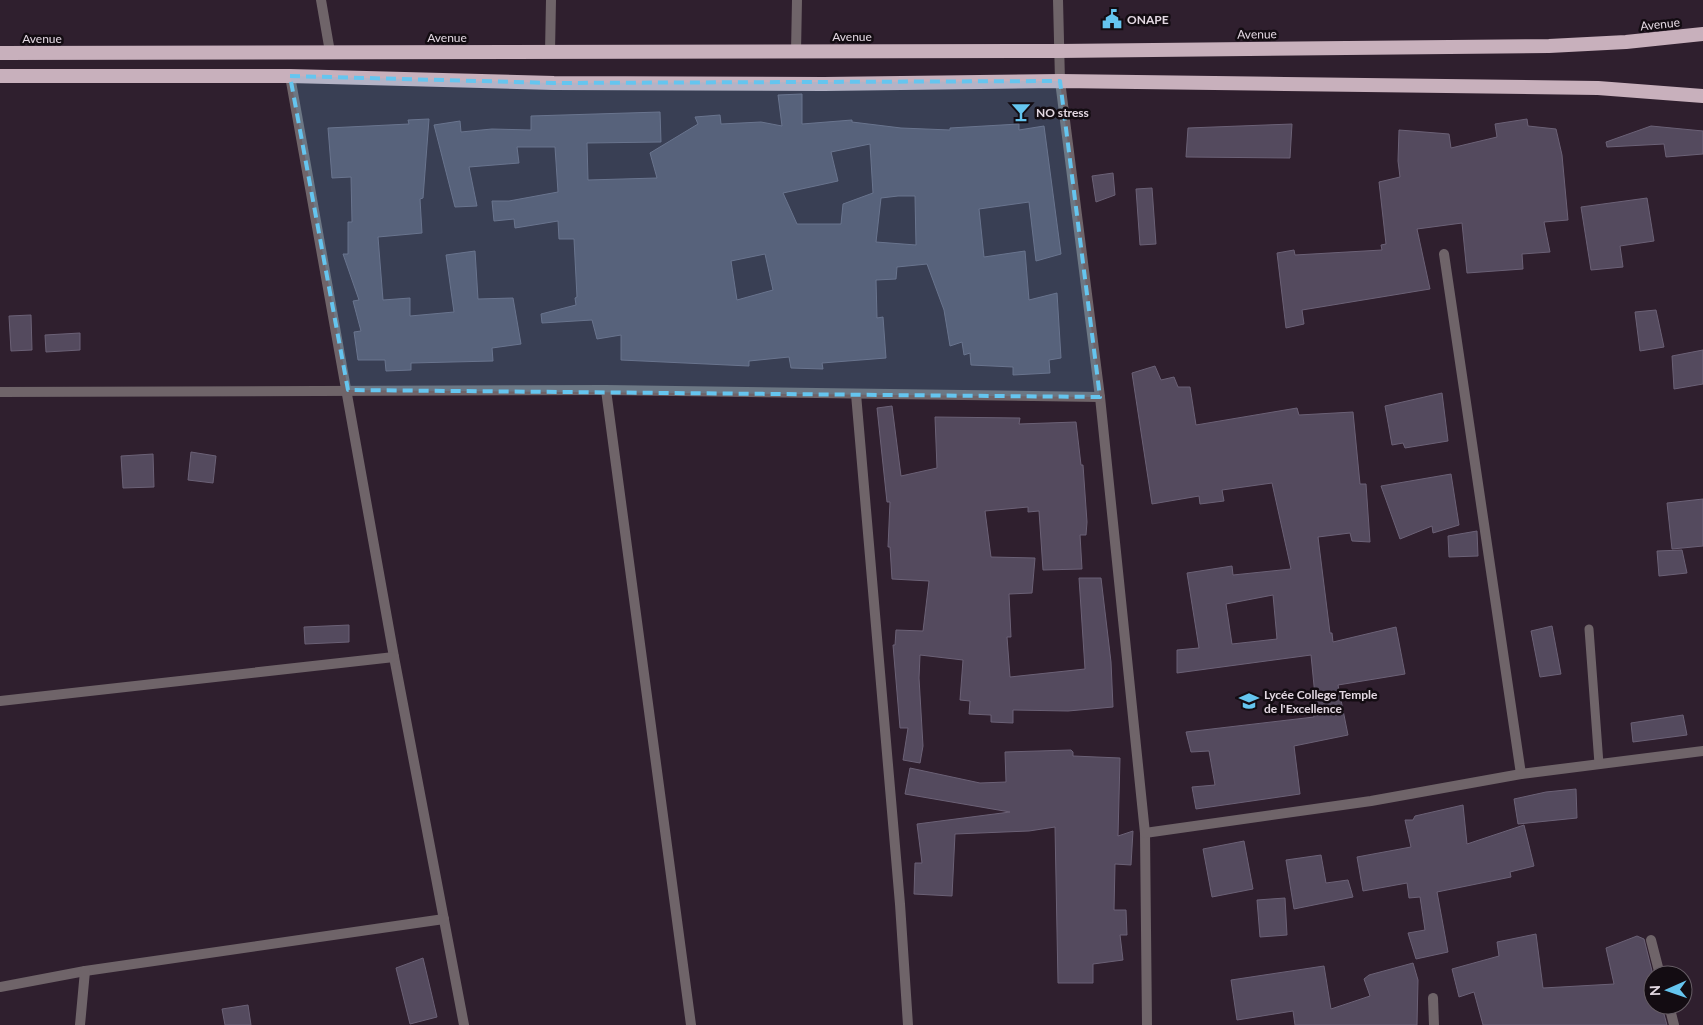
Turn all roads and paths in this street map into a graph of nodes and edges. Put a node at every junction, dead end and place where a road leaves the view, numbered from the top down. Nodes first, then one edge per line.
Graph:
1 (322, 0) edge
2 (551, 0) edge
3 (797, 0) edge
4 (1058, 0) edge
5 (1703, 34) edge
6 (1058, 51) junction
7 (330, 52) junction
8 (550, 52) junction
9 (796, 52) junction
10 (0, 53) edge
11 (0, 76) edge
12 (290, 76) junction
13 (1060, 81) junction
14 (1703, 96) edge
15 (1444, 254) dead end
16 (348, 390) junction
17 (606, 390) junction
18 (0, 392) edge
19 (856, 394) junction
20 (1100, 396) junction
21 (1589, 629) dead end
22 (394, 657) junction
23 (0, 701) edge
24 (1703, 751) edge
25 (1599, 764) junction
26 (1521, 774) junction
27 (1145, 833) junction
28 (444, 918) junction
29 (1651, 940) dead end
30 (1657, 965) edge
31 (85, 972) junction
32 (0, 987) edge
33 (1434, 998) dead end
34 (80, 1025) edge
35 (464, 1025) edge
36 (691, 1025) edge
37 (908, 1025) edge
38 (1147, 1025) edge
39 (1434, 1025) edge

1 - 7 street
2 - 8 street
3 - 9 street
4 - 6 street
5 - 6 highway, Avenue
6 - 9 highway, Avenue
6 - 13 street
7 - 8 highway, Avenue
7 - 10 highway, Avenue
8 - 9 highway, Avenue
11 - 12 highway
12 - 13 highway
12 - 16 street
13 - 14 highway
13 - 20 street
15 - 26 street
16 - 17 street
16 - 18 street
16 - 22 street
17 - 19 street
17 - 36 street
19 - 20 street
19 - 37 street
20 - 27 street
21 - 25 lane
22 - 23 street
22 - 28 street
24 - 25 street
25 - 26 street
26 - 27 street
27 - 38 street
28 - 31 street
28 - 35 street
29 - 30 street
31 - 32 street
31 - 34 street
33 - 39 street

